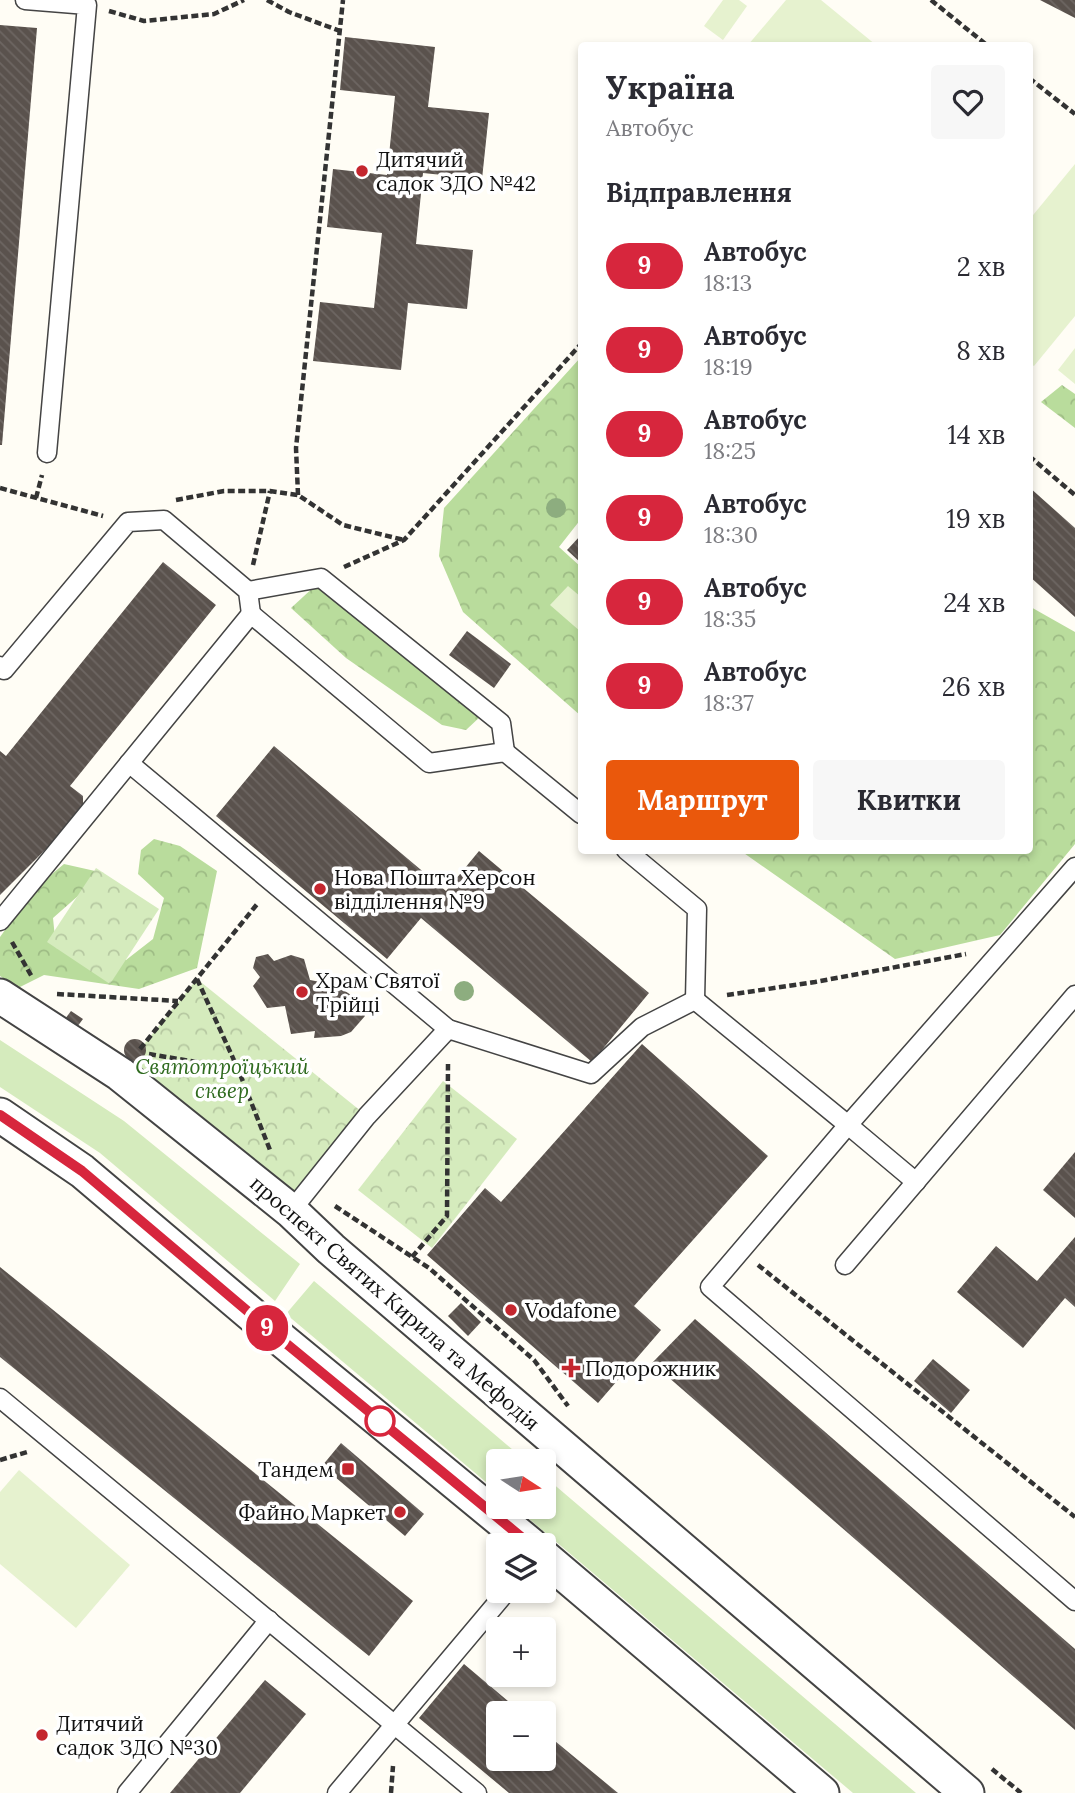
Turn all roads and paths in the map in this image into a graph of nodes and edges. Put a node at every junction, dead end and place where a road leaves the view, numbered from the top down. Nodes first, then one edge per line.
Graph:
1 (25, 0) edge
2 (244, 0) edge
3 (267, 0) edge
4 (343, 0) edge
5 (931, 0) edge
6 (87, 5) junction
7 (340, 31) junction
8 (983, 42) edge
9 (1033, 81) edge
10 (1075, 114) edge
11 (578, 347) edge
12 (47, 453) dead end
13 (1033, 459) edge
14 (0, 488) edge
15 (270, 491) junction
16 (298, 495) junction
17 (1075, 495) edge
18 (173, 501) dead end
19 (128, 522) junction
20 (404, 540) junction
21 (321, 578) junction
22 (248, 591) junction
23 (251, 614) junction
24 (0, 666) edge
25 (505, 752) junction
26 (129, 763) junction
27 (578, 812) edge
28 (631, 854) edge
29 (1075, 867) edge
30 (274, 884) junction
31 (0, 921) edge
32 (1005, 947) junction
33 (197, 979) junction
34 (54, 994) dead end
35 (1075, 995) edge
36 (0, 996) edge
37 (695, 1000) junction
38 (179, 1001) junction
39 (448, 1029) junction
40 (238, 1069) junction
41 (0, 1115) edge
42 (848, 1125) junction
43 (273, 1157) dead end
44 (916, 1182) junction
45 (300, 1200) junction
46 (741, 1251) junction
47 (412, 1257) junction
48 (845, 1265) dead end
49 (0, 1398) edge
50 (571, 1410) dead end
51 (1075, 1517) edge
52 (516, 1533) edge
53 (556, 1567) edge
54 (1075, 1601) edge
55 (497, 1603) edge
56 (269, 1620) junction
57 (395, 1724) junction
58 (989, 1766) dead end
59 (127, 1793) edge
60 (337, 1793) edge
61 (477, 1793) edge
62 (822, 1793) edge
63 (967, 1793) edge
64 (1021, 1793) edge

1 - 6 lane
2 - 6 path
3 - 7 path
4 - 7 path
5 - 8 path
6 - 12 lane
7 - 16 path
9 - 10 path
11 - 20 path
13 - 17 path
14 - 19 path
15 - 16 path
15 - 18 path
15 - 22 path
16 - 20 path
19 - 22 lane
19 - 24 lane
20 - 21 path
21 - 22 lane
21 - 25 lane
22 - 23 lane
23 - 25 lane
23 - 26 lane
25 - 27 lane
26 - 30 lane
26 - 31 lane
28 - 37 lane
29 - 32 lane
30 - 33 path
30 - 39 lane
32 - 37 path
32 - 42 lane
33 - 38 path
33 - 40 path
34 - 38 path
35 - 44 lane
36 - 45 street, проспект Святих Кирила та Мефодія
37 - 39 lane
37 - 42 lane
38 - 40 path
39 - 45 lane
39 - 47 path
40 - 43 path
41 - 52 street
42 - 44 lane
42 - 46 lane
44 - 48 lane
45 - 47 path
45 - 63 street, проспект Святих Кирила та Мефодія
46 - 51 path
46 - 54 lane
47 - 50 path
49 - 56 lane
53 - 62 street
55 - 57 lane
56 - 57 lane
56 - 59 lane
57 - 60 lane
57 - 61 lane
58 - 64 path

